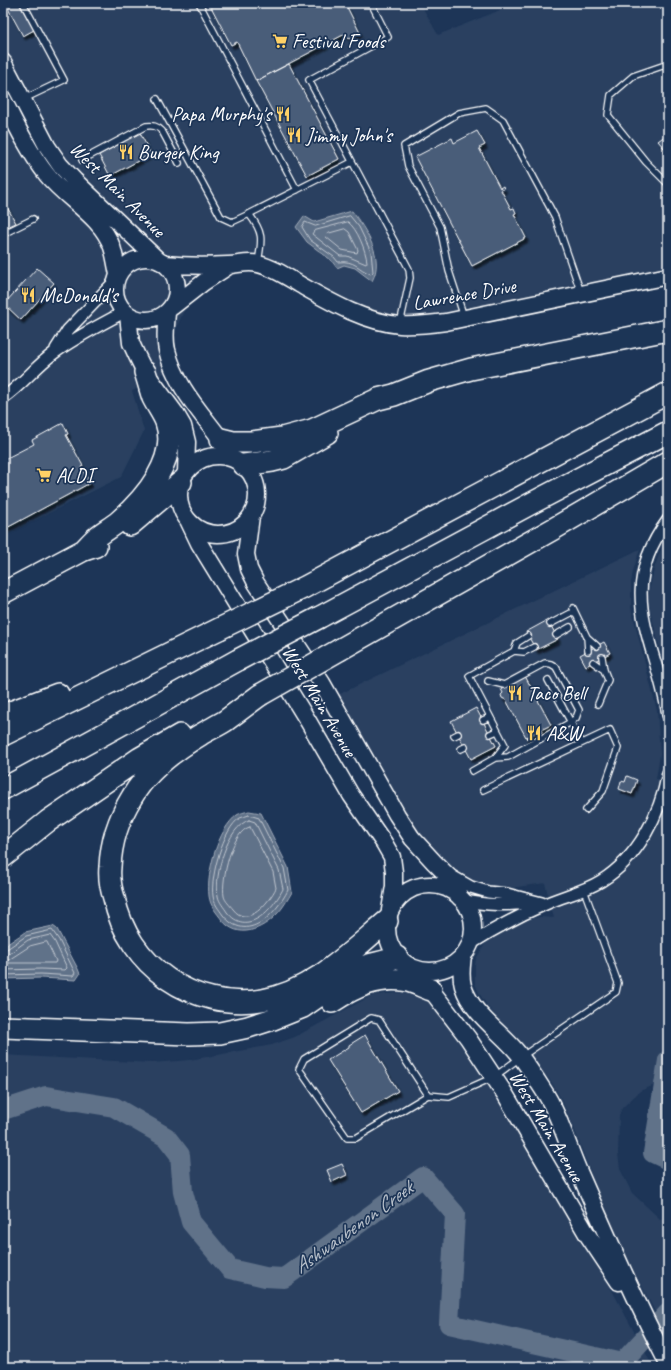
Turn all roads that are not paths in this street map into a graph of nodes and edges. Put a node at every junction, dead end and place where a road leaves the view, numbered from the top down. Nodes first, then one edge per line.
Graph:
1 (23, 3) edge
2 (199, 3) edge
3 (371, 3) edge
4 (3, 62) edge
5 (668, 64) edge
6 (157, 99) dead end
7 (23, 100) junction
8 (4, 106) edge
9 (82, 160) dead end
10 (352, 162) junction
11 (179, 163) dead end
12 (668, 184) edge
13 (297, 190) junction
14 (249, 214) junction
15 (33, 219) dead end
16 (3, 234) edge
17 (162, 262) junction
18 (258, 264) junction
19 (230, 265) junction
20 (668, 276) edge
21 (117, 277) junction
22 (581, 294) junction
23 (169, 310) junction
24 (126, 314) junction
25 (464, 318) junction
26 (400, 325) junction
27 (668, 330) edge
28 (53, 354) junction
29 (145, 372) junction
30 (668, 393) edge
31 (394, 395) junction
32 (3, 398) edge
33 (668, 432) edge
34 (221, 439) junction
35 (240, 462) junction
36 (668, 462) edge
37 (183, 477) junction
38 (251, 516) junction
39 (188, 520) junction
40 (668, 520) edge
41 (84, 550) junction
42 (3, 593) edge
43 (550, 624) dead end
44 (570, 627) dead end
45 (219, 629) junction
46 (556, 635) dead end
47 (528, 636) dead end
48 (587, 637) junction
49 (597, 646) dead end
50 (534, 647) dead end
51 (514, 651) junction
52 (588, 651) dead end
53 (602, 657) dead end
54 (593, 662) dead end
55 (604, 670) junction
56 (548, 680) dead end
57 (488, 681) dead end
58 (260, 695) junction
59 (598, 704) dead end
60 (668, 715) edge
61 (3, 716) edge
62 (490, 717) junction
63 (483, 720) dead end
64 (571, 722) junction
65 (497, 730) junction
66 (490, 734) dead end
67 (3, 735) edge
68 (582, 743) junction
69 (495, 758) junction
70 (472, 771) dead end
71 (668, 773) edge
72 (3, 789) edge
73 (483, 790) dead end
74 (586, 810) dead end
75 (3, 857) edge
76 (443, 871) junction
77 (584, 890) junction
78 (461, 899) junction
79 (546, 902) junction
80 (389, 916) junction
81 (466, 950) junction
82 (399, 959) junction
83 (431, 990) junction
84 (272, 1020) junction
85 (3, 1027) edge
86 (521, 1057) junction
87 (494, 1077) junction
88 (428, 1095) junction
89 (646, 1322) junction
90 (666, 1361) edge

1 - 7 lane
2 - 13 lane
3 - 10 lane
4 - 7 main road, West Main Avenue
5 - 12 lane
6 - 14 lane
7 - 8 street
7 - 17 main road, West Main Avenue
8 - 21 main road, West Main Avenue
9 - 11 lane
10 - 13 lane
10 - 26 lane
13 - 14 lane
14 - 18 lane
15 - 16 lane
17 - 19 main road, Lawrence Drive
17 - 21 main road
17 - 23 main road
18 - 19 main road, Lawrence Drive
18 - 26 main road, Lawrence Drive
19 - 23 main road, Lawrence Drive
20 - 22 main road, Lawrence Drive
21 - 24 main road
21 - 28 street
22 - 25 main road, Lawrence Drive
22 - 25 lane
23 - 24 main road
23 - 34 main road
24 - 28 street
24 - 29 main road
25 - 26 main road, Lawrence Drive
27 - 31 highway
28 - 32 street
29 - 37 main road
29 - 41 highway
30 - 45 highway, bridge
31 - 34 highway
31 - 35 highway
33 - 72 highway, bridge
34 - 35 main road
35 - 37 main road
35 - 38 main road
36 - 58 highway, bridge
37 - 39 main road
37 - 41 highway
38 - 39 main road
38 - 76 main road, West Main Avenue
39 - 80 main road, West Main Avenue
40 - 60 street
41 - 42 highway
43 - 48 lane
44 - 46 lane
45 - 61 highway
45 - 67 highway
47 - 51 lane
48 - 49 lane
48 - 52 lane
50 - 51 lane
51 - 62 lane
53 - 55 lane
54 - 55 lane
55 - 59 lane
56 - 64 lane
57 - 64 lane
58 - 75 highway
58 - 80 highway
62 - 63 lane
62 - 65 lane
64 - 68 lane
64 - 69 lane
65 - 66 lane
65 - 69 lane
68 - 73 lane
68 - 74 lane
69 - 70 lane
71 - 77 street
76 - 78 main road, West Main Avenue
76 - 79 street
77 - 79 street
77 - 86 lane
78 - 79 street
78 - 80 main road
78 - 81 main road
79 - 81 street
80 - 82 main road
81 - 82 main road
81 - 86 main road, West Main Avenue
82 - 83 main road, West Main Avenue
82 - 84 highway
83 - 84 highway
83 - 87 main road, West Main Avenue
84 - 85 highway
86 - 87 lane
86 - 89 main road, West Main Avenue
87 - 88 lane
87 - 89 main road, West Main Avenue
88 - 88 lane
89 - 90 main road, West Main Avenue

